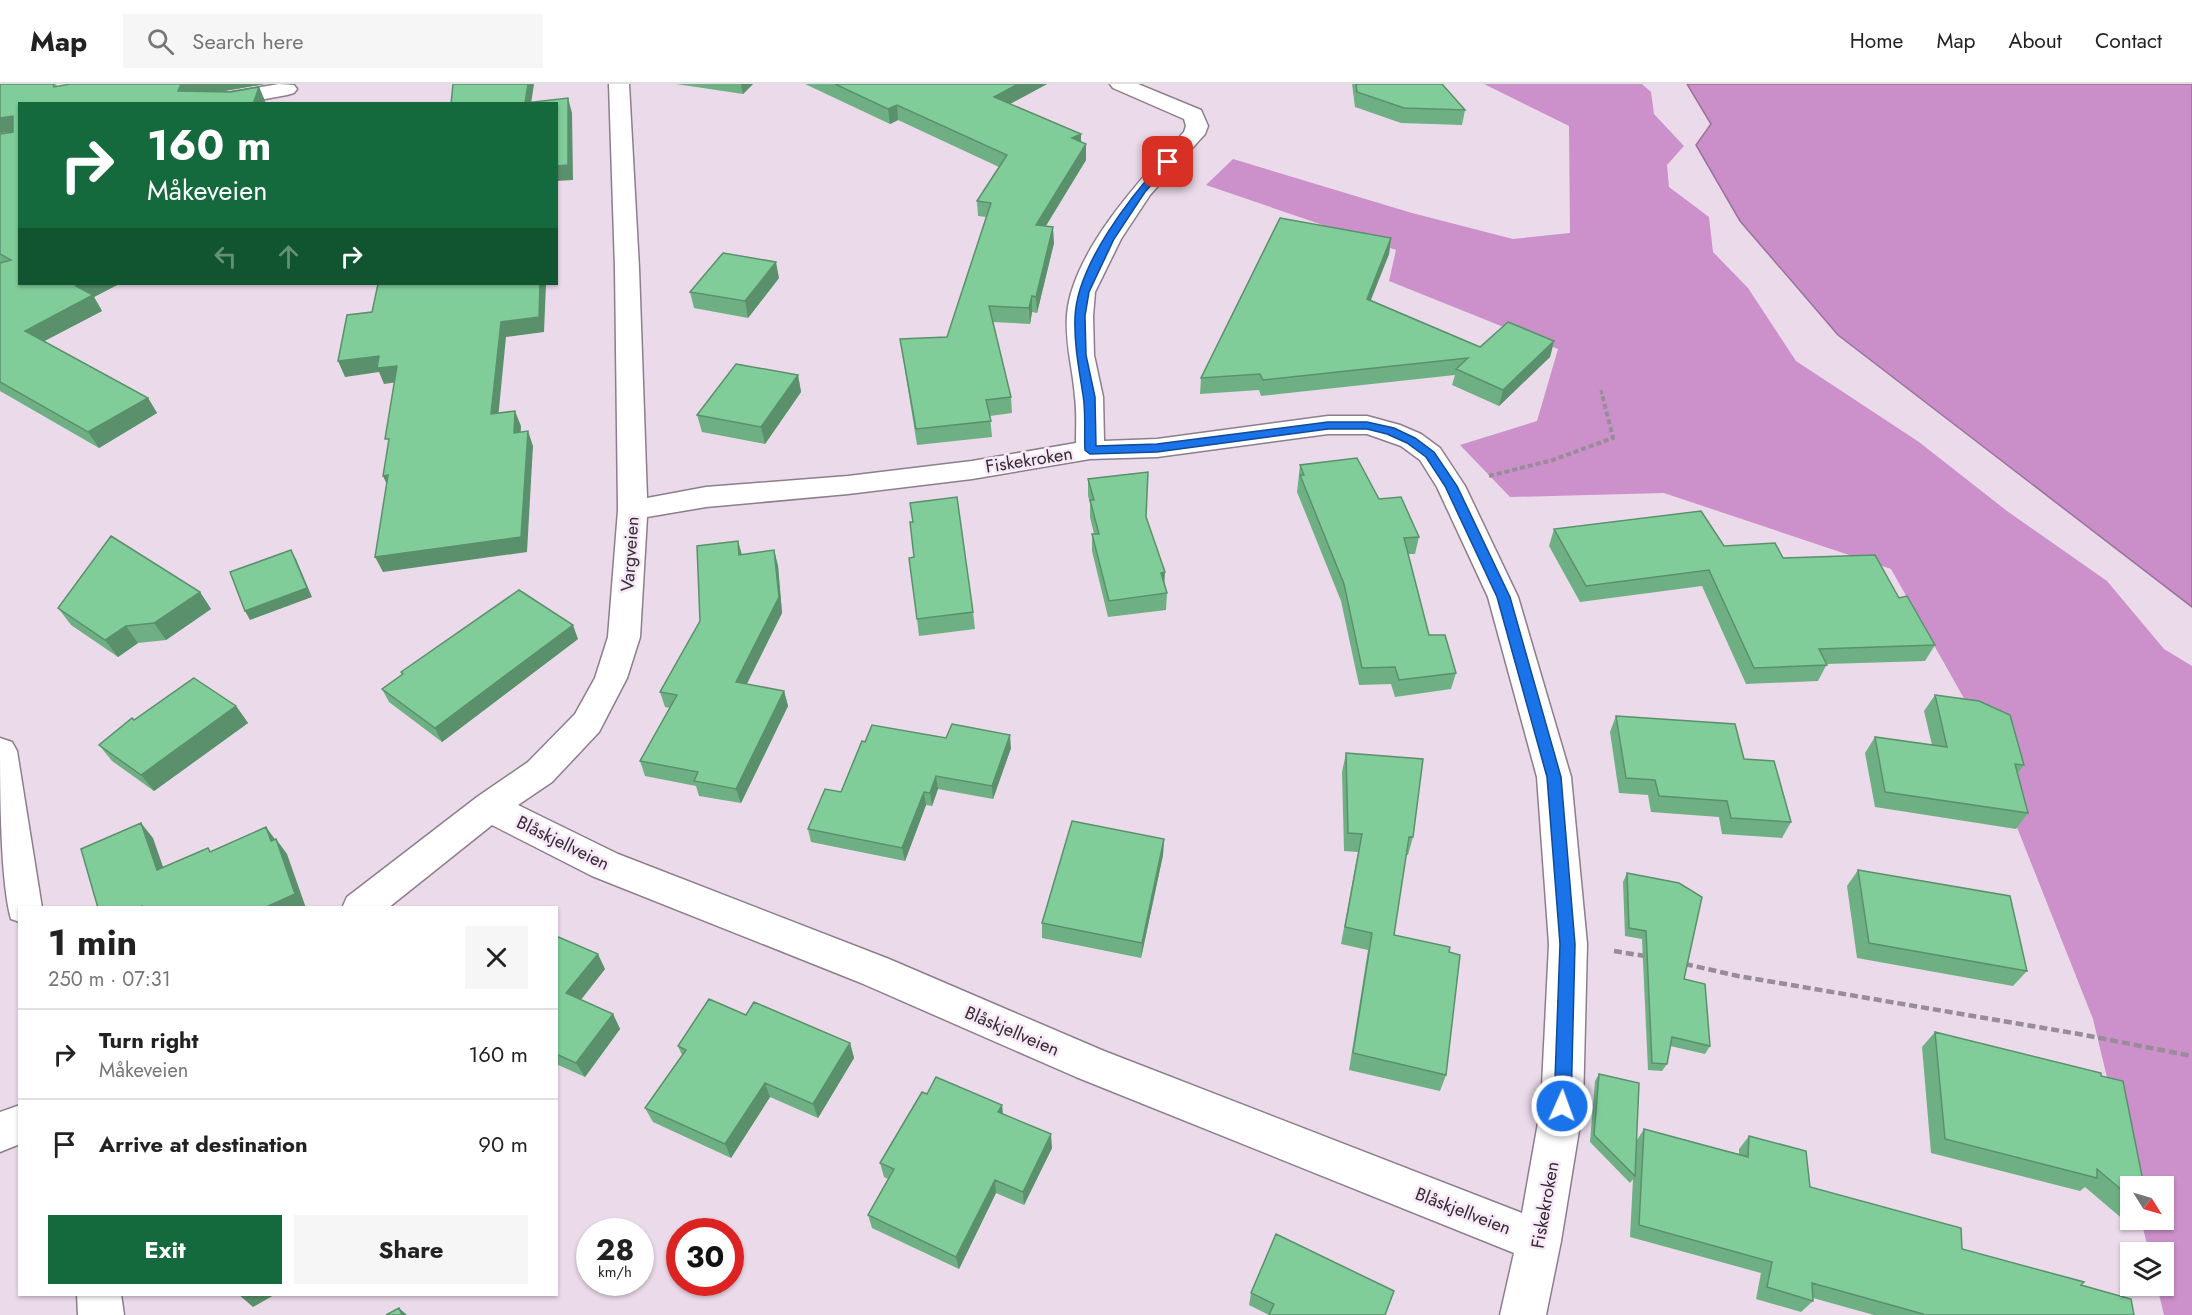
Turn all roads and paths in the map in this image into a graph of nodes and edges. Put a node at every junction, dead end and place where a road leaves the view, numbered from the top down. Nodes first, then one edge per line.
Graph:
1 (619, 84) edge
2 (1120, 84) edge
3 (287, 89) dead end
4 (209, 102) edge
5 (1601, 390) dead end
6 (1090, 450) junction
7 (1451, 486) junction
8 (633, 510) junction
9 (0, 751) edge
10 (489, 807) junction
11 (24, 906) edge
12 (363, 906) edge
13 (1677, 963) edge
14 (2192, 1056) edge
15 (18, 1125) edge
16 (0, 1132) edge
17 (1539, 1241) junction
18 (99, 1296) edge
19 (101, 1315) edge
20 (1523, 1315) edge

1 - 8 street, Vargveien
2 - 6 street
3 - 4 street
5 - 7 path
6 - 7 street, Fiskekroken
6 - 8 street, Fiskekroken
7 - 17 street, Fiskekroken
8 - 10 street, Vargveien
9 - 11 street
10 - 12 street, Vargveien
10 - 17 street, Blåskjellveien
13 - 14 path
15 - 16 street
17 - 20 street, Fiskekroken
18 - 19 street

